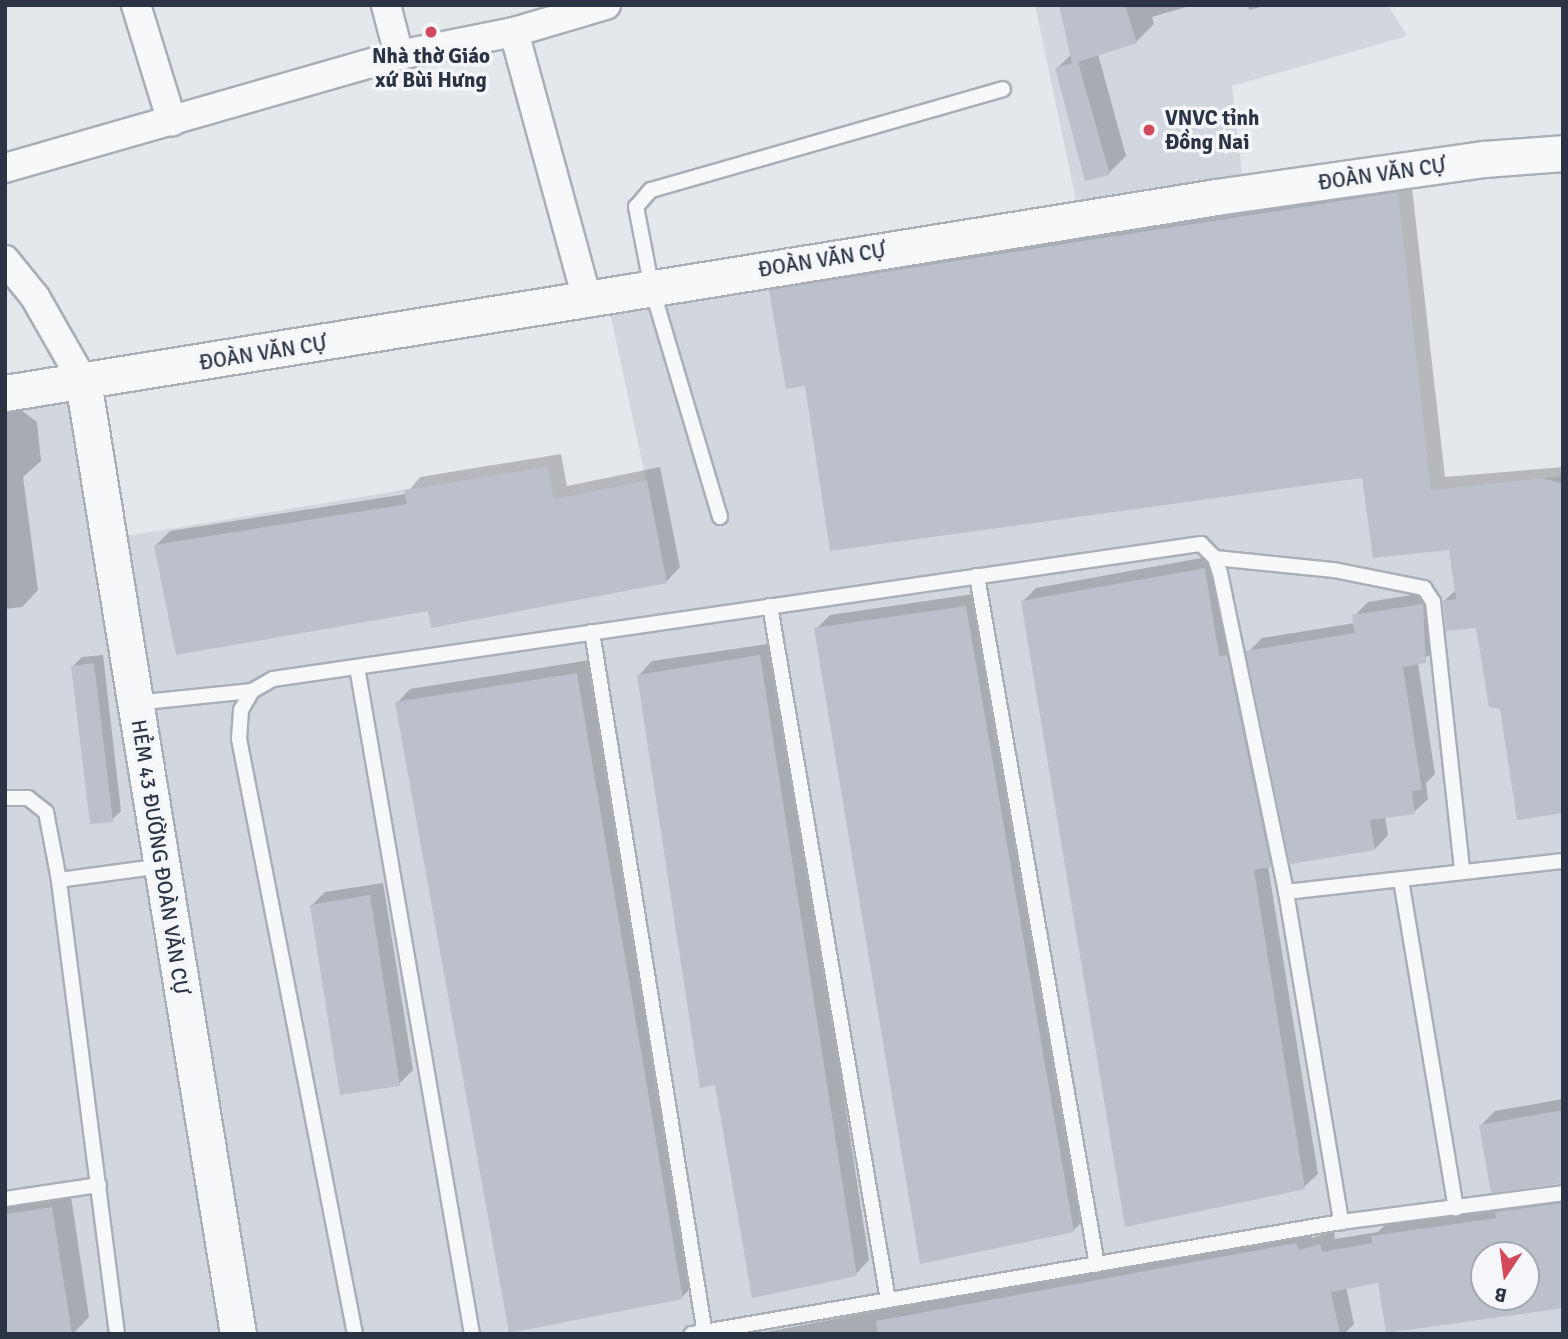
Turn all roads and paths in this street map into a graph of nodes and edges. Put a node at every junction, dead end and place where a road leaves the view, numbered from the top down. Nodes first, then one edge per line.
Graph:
1 (136, 5) edge
2 (386, 5) edge
3 (606, 5) edge
4 (514, 32) junction
5 (399, 55) junction
6 (1003, 89) dead end
7 (172, 122) junction
8 (1563, 153) edge
9 (5, 168) edge
10 (5, 260) edge
11 (652, 289) junction
12 (587, 299) junction
13 (83, 381) junction
14 (5, 393) edge
15 (720, 517) dead end
16 (1215, 558) junction
17 (977, 576) junction
18 (770, 606) junction
19 (592, 632) junction
20 (358, 667) junction
21 (252, 691) junction
22 (135, 703) junction
23 (5, 798) edge
24 (1563, 861) edge
25 (162, 866) junction
26 (1462, 871) junction
27 (59, 880) junction
28 (1401, 880) junction
29 (1286, 892) junction
30 (99, 1185) junction
31 (1563, 1193) edge
32 (5, 1199) edge
33 (1457, 1208) junction
34 (1341, 1222) junction
35 (1097, 1265) junction
36 (888, 1300) junction
37 (700, 1333) edge
38 (117, 1334) edge
39 (238, 1334) edge
40 (355, 1334) edge
41 (471, 1334) edge

1 - 7 street
2 - 5 street
3 - 4 street
4 - 5 street
4 - 12 street
5 - 7 street
6 - 11 lane
7 - 9 street
8 - 11 street, ĐOÀN VĂN CỰ
10 - 13 street
11 - 12 street, ĐOÀN VĂN CỰ
11 - 15 lane
12 - 13 street, ĐOÀN VĂN CỰ
13 - 14 street, ĐOÀN VĂN CỰ
13 - 22 street, HẺM 43 ĐƯỜNG ĐOÀN VĂN CỰ
16 - 17 lane
16 - 26 lane
16 - 29 lane
17 - 18 lane
17 - 35 lane
18 - 19 lane
18 - 36 lane
19 - 20 lane
19 - 37 lane
20 - 21 lane
20 - 41 lane
21 - 22 lane
21 - 40 lane
22 - 25 street, HẺM 43 ĐƯỜNG ĐOÀN VĂN CỰ
23 - 27 lane
24 - 26 lane
25 - 27 lane
25 - 39 street, HẺM 43 ĐƯỜNG ĐOÀN VĂN CỰ
26 - 28 lane
27 - 30 lane
28 - 29 lane
28 - 33 lane
29 - 34 lane
30 - 32 lane
30 - 38 lane
31 - 33 lane
33 - 34 lane
34 - 35 lane
35 - 36 lane
36 - 37 lane

